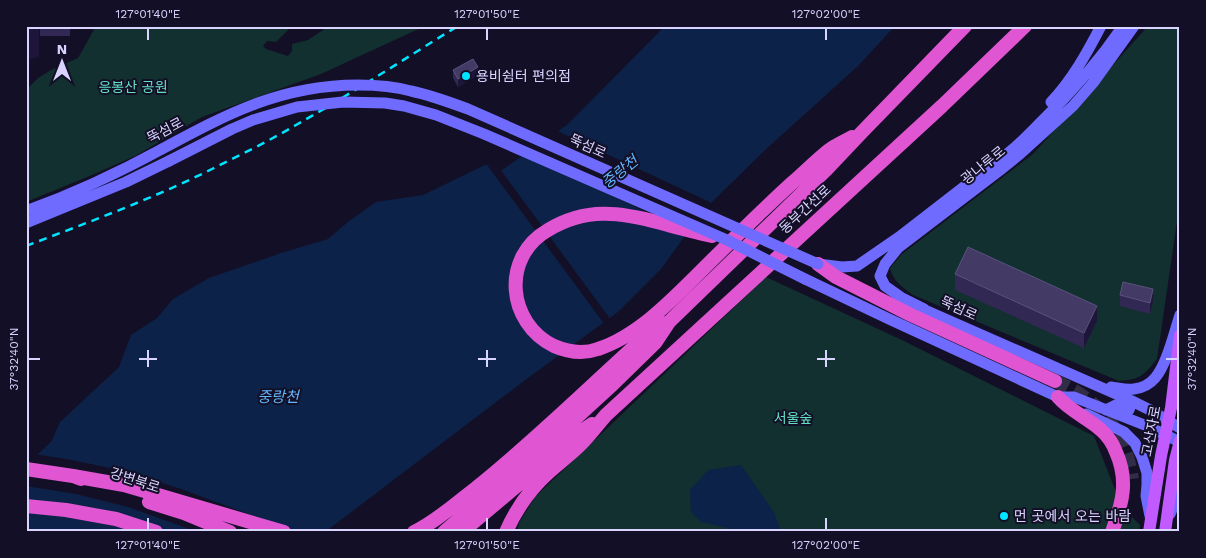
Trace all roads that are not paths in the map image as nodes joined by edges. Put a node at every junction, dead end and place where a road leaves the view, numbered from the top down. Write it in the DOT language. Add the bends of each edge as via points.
graph roads {
  1 [pos="965,26"];
  2 [pos="1025,26"];
  3 [pos="1100,26"];
  4 [pos="1123,26"];
  5 [pos="1134,26"];
  6 [pos="862,132"];
  7 [pos="992,165"];
  8 [pos="26,211"];
  9 [pos="26,223"];
  10 [pos="727,240"];
  11 [pos="818,264"];
  12 [pos="924,309"];
  13 [pos="1180,315"];
  14 [pos="669,322"];
  15 [pos="1180,335"];
  16 [pos="1056,381"];
  17 [pos="1103,388"];
  18 [pos="1061,401"];
  19 [pos="1132,401"];
  20 [pos="1106,410"];
  21 [pos="606,414"];
  22 [pos="1171,428"];
  23 [pos="1180,442"];
  24 [pos="26,469"];
  25 [pos="73,476"];
  26 [pos="1132,479"];
  27 [pos="1180,491"];
  28 [pos="26,506"];
  29 [pos="116,519"];
  30 [pos="1150,526"];
  31 [pos="1166,527"];
  32 [pos="137,532"];
  33 [pos="156,532"];
  34 [pos="230,532"];
  35 [pos="284,532"];
  36 [pos="414,532"];
  37 [pos="444,532"];
  38 [pos="462,532"];
  39 [pos="506,532"];
  40 [pos="1112,532"];
  41 [pos="1120,532"];
  1 -- 6 [label="highway, 동부간선로"];
  2 -- 21 [label="highway, 동부간선로"];
  3 -- 7 [label="main road" via="1088,51 1056,97"];
  4 -- 7 [label="main road, 광나루로" via="1057,106 1006,156"];
  5 -- 12 [label="main road, 광나루로" via="1073,106 1020,154 898,248 884,264 880,276 885,286"];
  6 -- 10 [label="highway, bridge" via="831,149 765,207 664,308 614,342 588,351 560,348 532,330 519,308 516,276 520,260 535,238 566,221 592,214 634,216"];
  6 -- 14 [label="highway, 동부간선로" via="827,170"];
  7 -- 11 [label="main road, 광나루로" via="857,266"];
  8 -- 11 [label="main road, 뚝섬로, bridge" via="126,169 251,105 319,87 389,87 432,96 468,109"];
  9 -- 10 [label="main road, 뚝섬로, bridge" via="126,182 246,123 297,107 343,102 385,103 421,111 477,131"];
  10 -- 18 [label="main road, 뚝섬로, bridge"];
  11 -- 12 [label="main road, 뚝섬로" via="900,302"];
  11 -- 16 [label="highway" via="836,277 911,315"];
  12 -- 17 [label="main road, 뚝섬로"];
  13 -- 17 [label="main road" via="1160,371 1154,379 1134,389"];
  14 -- 36 [label="highway" via="647,335 495,472 436,520"];
  14 -- 37 [label="highway" via="655,342 599,396"];
  15 -- 22 [label="main road, 고산자로"];
  17 -- 19 [label="main road, 뚝섬로"];
  18 -- 20 [label="main road, 뚝섬로" via="1074,397"];
  18 -- 30 [label="main road" via="1115,426 1135,443 1147,473"];
  18 -- 40 [label="highway" via="1104,432 1119,460 1123,490"];
  19 -- 20 [label="main road" via="1129,410 1116,405"];
  19 -- 22 [label="main road, 뚝섬로" via="1150,410"];
  20 -- 22 [label="main road, 뚝섬로"];
  21 -- 38 [label="highway" via="572,437"];
  21 -- 39 [label="highway" via="581,444 532,488"];
  22 -- 23 [label="main road, 뚝섬로"];
  22 -- 30 [label="main road, 고산자로"];
  23 -- 31 [label="main road"];
  24 -- 25 [label="highway, 강변북로"];
  25 -- 34 [label="highway, 강변북로"];
  25 -- 35 [label="highway" via="124,486"];
  26 -- 41 [label="highway" via="1130,502"];
  27 -- 31 [label="main road"];
  28 -- 29 [label="highway"];
  29 -- 32 [label="highway"];
  29 -- 33 [label="highway"];
}
